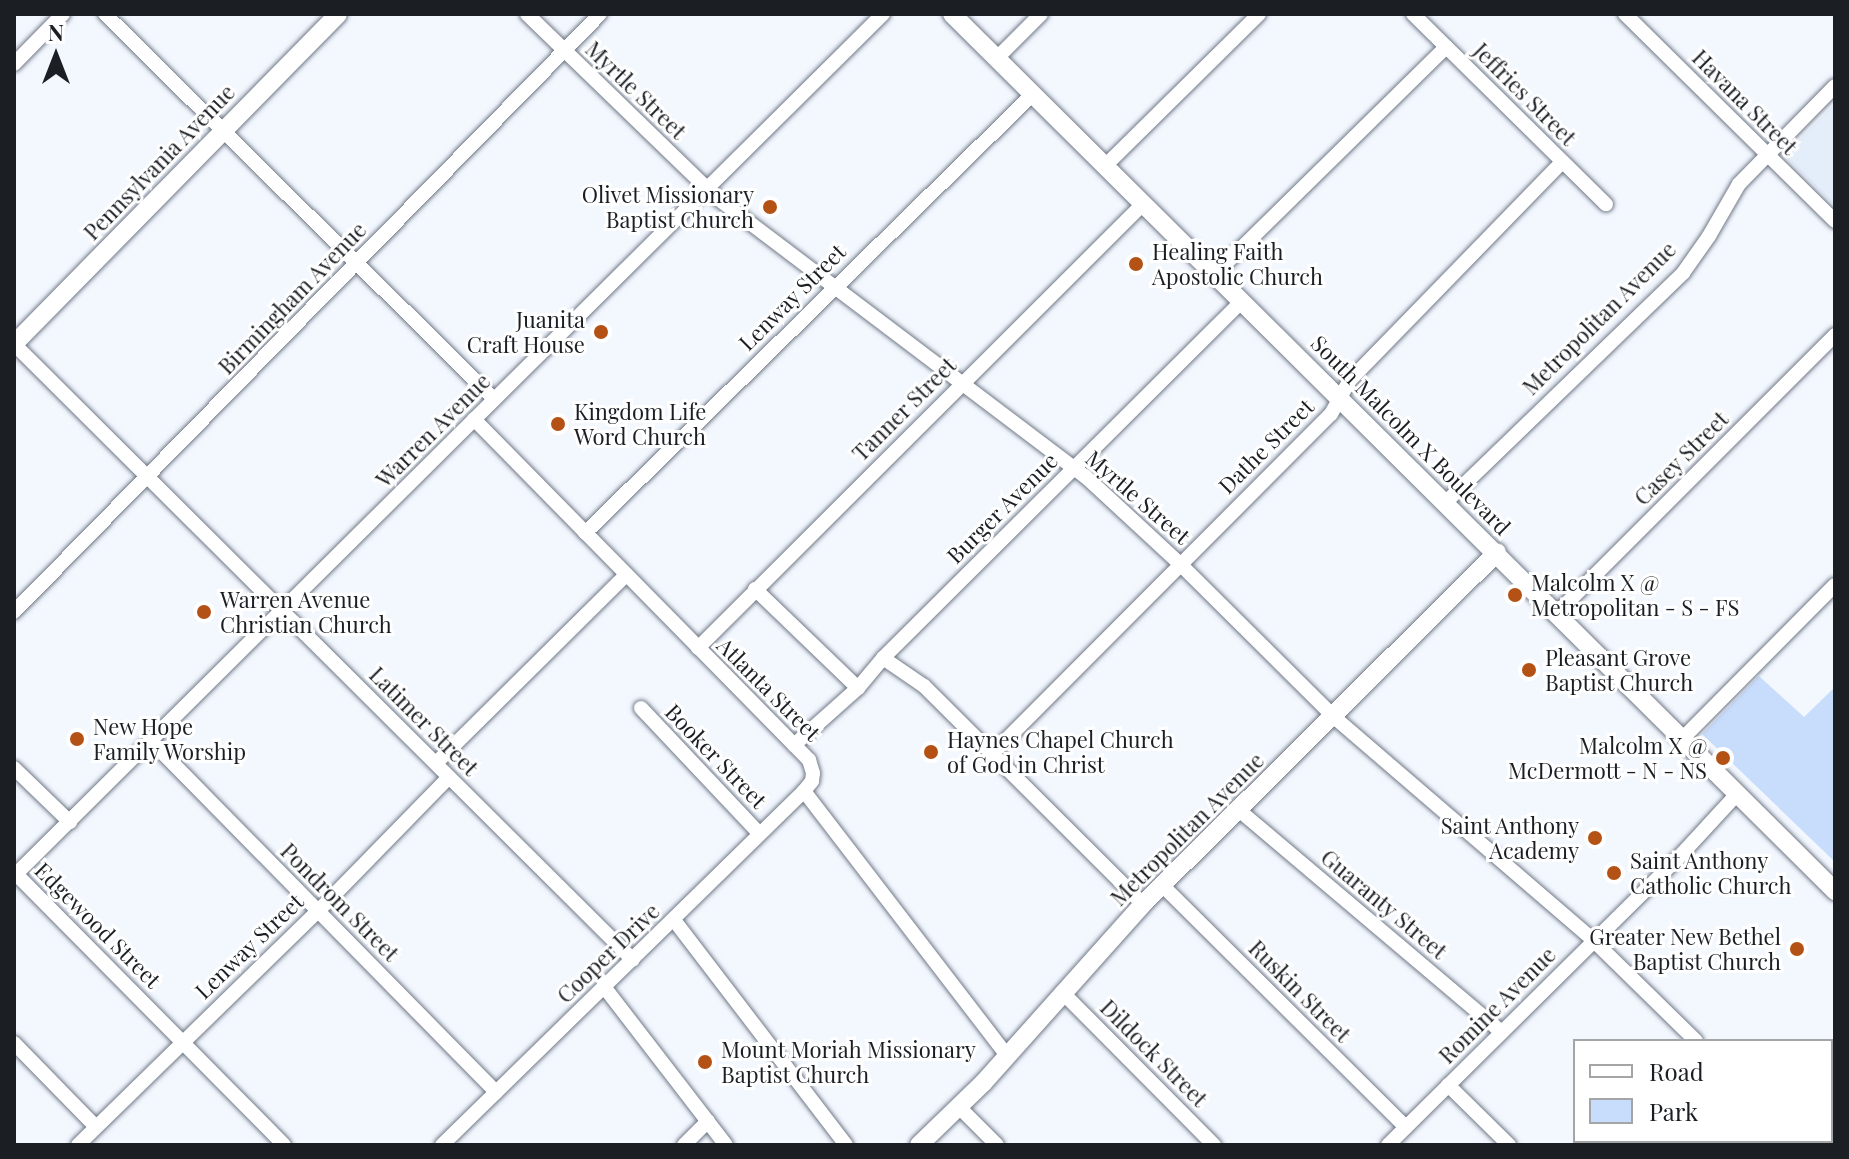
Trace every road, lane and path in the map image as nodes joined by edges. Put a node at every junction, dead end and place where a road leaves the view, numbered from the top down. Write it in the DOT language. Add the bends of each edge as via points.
graph roads {
  1 [pos="63,14"];
  2 [pos="105,14"];
  3 [pos="338,14"];
  4 [pos="527,14"];
  5 [pos="600,14"];
  6 [pos="883,14"];
  7 [pos="952,14"];
  8 [pos="1041,14"];
  9 [pos="1259,14"];
  10 [pos="1413,14"];
  11 [pos="1625,14"];
  12 [pos="1446,47"];
  13 [pos="564,50"];
  14 [pos="997,58"];
  15 [pos="14,64"];
  16 [pos="1835,86"];
  17 [pos="1033,94"];
  18 [pos="224,130"];
  19 [pos="1768,155"];
  20 [pos="1562,162"];
  21 [pos="1106,165"];
  22 [pos="707,189"];
  23 [pos="1144,203"];
  24 [pos="1606,204"];
  25 [pos="1835,221"];
  26 [pos="356,263"];
  27 [pos="1215,274"];
  28 [pos="833,288"];
  29 [pos="1242,301"];
  30 [pos="1835,335"];
  31 [pos="14,344"];
  32 [pos="962,383"];
  33 [pos="1339,398"];
  34 [pos="494,399"];
  35 [pos="474,419"];
  36 [pos="1074,468"];
  37 [pos="150,475"];
  38 [pos="1446,502"];
  39 [pos="585,533"];
  40 [pos="1497,553"];
  41 [pos="1180,564"];
  42 [pos="626,575"];
  43 [pos="1835,585"];
  44 [pos="755,589"];
  45 [pos="14,612"];
  46 [pos="283,613"];
  47 [pos="1557,613"];
  48 [pos="698,648"];
  49 [pos="883,658"];
  50 [pos="858,688"];
  51 [pos="641,708"];
  52 [pos="1334,717"];
  53 [pos="1682,739"];
  54 [pos="152,742"];
  55 [pos="794,745"];
  56 [pos="992,754"];
  57 [pos="436,763"];
  58 [pos="14,768"];
  59 [pos="449,777"];
  60 [pos="804,791"];
  61 [pos="1738,793"];
  62 [pos="1240,811"];
  63 [pos="70,822"];
  64 [pos="759,833"];
  65 [pos="15,875"];
  66 [pos="1163,886"];
  67 [pos="1835,891"];
  68 [pos="1143,904"];
  69 [pos="317,910"];
  70 [pos="674,920"];
  71 [pos="1593,940"];
  72 [pos="633,960"];
  73 [pos="605,988"];
  74 [pos="1062,992"];
  75 [pos="1500,1031"];
  76 [pos="1694,1039"];
  77 [pos="182,1041"];
  78 [pos="14,1043"];
  79 [pos="1007,1056"];
  80 [pos="1448,1085"];
  81 [pos="496,1092"];
  82 [pos="960,1108"];
  83 [pos="708,1121"];
  84 [pos="96,1127"];
  85 [pos="1406,1127"];
  86 [pos="78,1145"];
  87 [pos="284,1145"];
  88 [pos="442,1145"];
  89 [pos="684,1145"];
  90 [pos="726,1145"];
  91 [pos="846,1145"];
  92 [pos="919,1145"];
  93 [pos="997,1145"];
  94 [pos="1214,1145"];
  95 [pos="1388,1145"];
  96 [pos="1509,1145"];
  1 -- 15 [label="street"];
  2 -- 18 [label="street"];
  3 -- 18 [label="street, Pennsylvania Avenue"];
  4 -- 13 [label="street, Myrtle Street"];
  5 -- 13 [label="street, Birmingham Avenue"];
  6 -- 22 [label="street, Warren Avenue"];
  7 -- 14 [label="street, South Malcolm X Boulevard"];
  8 -- 14 [label="street"];
  9 -- 21 [label="street"];
  10 -- 12 [label="street, Jeffries Street"];
  11 -- 19 [label="street, Havana Street"];
  12 -- 20 [label="street, Jeffries Street"];
  12 -- 27 [label="street"];
  13 -- 22 [label="street, Myrtle Street"];
  13 -- 26 [label="street, Birmingham Avenue"];
  14 -- 17 [label="street, South Malcolm X Boulevard"];
  16 -- 19 [label="street, Metropolitan Avenue"];
  17 -- 21 [label="street, South Malcolm X Boulevard"];
  17 -- 28 [label="street, Lenway Street"];
  18 -- 26 [label="street"];
  18 -- 31 [label="street, Pennsylvania Avenue"];
  19 -- 25 [label="street, Havana Street"];
  19 -- 38 [label="street, Metropolitan Avenue" via="1739,184 1683,273"];
  20 -- 24 [label="street, Jeffries Street"];
  20 -- 33 [label="street, Dathe Street" via="1350,380"];
  21 -- 23 [label="street, South Malcolm X Boulevard"];
  22 -- 28 [label="street, Myrtle Street"];
  22 -- 34 [label="street, Warren Avenue"];
  23 -- 27 [label="street, South Malcolm X Boulevard"];
  23 -- 32 [label="street, Tanner Street"];
  26 -- 34 [label="street"];
  26 -- 37 [label="street, Birmingham Avenue"];
  27 -- 29 [label="street, South Malcolm X Boulevard"];
  28 -- 32 [label="street, Myrtle Street"];
  28 -- 39 [label="street, Lenway Street"];
  29 -- 33 [label="street, South Malcolm X Boulevard"];
  29 -- 36 [label="street, Burger Avenue"];
  30 -- 47 [label="street, Casey Street"];
  31 -- 37 [label="street, Latimer Street"];
  32 -- 36 [label="street, Myrtle Street"];
  32 -- 44 [label="street, Tanner Street"];
  33 -- 38 [label="street, South Malcolm X Boulevard"];
  33 -- 41 [label="street, Dathe Street" via="1331,414"];
  34 -- 35 [label="street, Warren Avenue"];
  35 -- 39 [label="street, Atlanta Street"];
  35 -- 46 [label="street, Warren Avenue"];
  36 -- 41 [label="street, Myrtle Street"];
  36 -- 49 [label="street, Burger Avenue"];
  37 -- 45 [label="street, Birmingham Avenue"];
  37 -- 46 [label="street, Latimer Street"];
  38 -- 40 [label="street, South Malcolm X Boulevard"];
  39 -- 42 [label="street, Atlanta Street"];
  40 -- 47 [label="street, South Malcolm X Boulevard"];
  40 -- 52 [label="street, Metropolitan Avenue"];
  41 -- 52 [label="street, Myrtle Street"];
  41 -- 56 [label="street, Dathe Street"];
  42 -- 48 [label="street, Atlanta Street"];
  42 -- 57 [label="street"];
  43 -- 53 [label="street"];
  44 -- 48 [label="street, Tanner Street"];
  44 -- 50 [label="street"];
  46 -- 54 [label="street, Warren Avenue"];
  46 -- 57 [label="street, Latimer Street"];
  47 -- 53 [label="street, South Malcolm X Boulevard"];
  48 -- 55 [label="street, Atlanta Street"];
  49 -- 50 [label="street, Burger Avenue"];
  49 -- 56 [label="street" via="924,686"];
  50 -- 55 [label="street, Burger Avenue"];
  51 -- 64 [label="street, Booker Street"];
  52 -- 62 [label="street, Metropolitan Avenue"];
  52 -- 71 [label="street, Myrtle Street"];
  53 -- 61 [label="street, South Malcolm X Boulevard"];
  54 -- 63 [label="street, Warren Avenue"];
  54 -- 69 [label="street, Pondrom Street"];
  55 -- 60 [label="street, Atlanta Street" via="813,773"];
  56 -- 68 [label="street"];
  57 -- 59 [label="street, Latimer Street"];
  58 -- 63 [label="street"];
  59 -- 69 [label="street, Lenway Street"];
  59 -- 72 [label="street, Latimer Street"];
  60 -- 64 [label="street, Cooper Drive"];
  60 -- 79 [label="street"];
  61 -- 67 [label="street, South Malcolm X Boulevard"];
  61 -- 71 [label="street, Romine Avenue"];
  62 -- 66 [label="street, Metropolitan Avenue"];
  62 -- 75 [label="street, Guaranty Street"];
  63 -- 65 [label="street, Warren Avenue"];
  64 -- 70 [label="street, Cooper Drive"];
  65 -- 77 [label="street, Edgewood Street"];
  66 -- 68 [label="street, Metropolitan Avenue"];
  66 -- 85 [label="street, Ruskin Street"];
  68 -- 74 [label="street, Metropolitan Avenue"];
  69 -- 77 [label="street, Lenway Street"];
  69 -- 81 [label="street, Pondrom Street"];
  70 -- 72 [label="street, Cooper Drive"];
  70 -- 91 [label="street"];
  71 -- 75 [label="street, Romine Avenue"];
  71 -- 76 [label="street, Myrtle Street"];
  72 -- 73 [label="street, Cooper Drive"];
  73 -- 81 [label="street, Cooper Drive"];
  73 -- 83 [label="street"];
  74 -- 79 [label="street, Metropolitan Avenue"];
  74 -- 94 [label="street, Dildock Street"];
  75 -- 80 [label="street, Romine Avenue"];
  77 -- 84 [label="street, Lenway Street"];
  77 -- 87 [label="street, Edgewood Street"];
  78 -- 84 [label="street"];
  79 -- 82 [label="street, Metropolitan Avenue"];
  80 -- 85 [label="street, Romine Avenue"];
  80 -- 96 [label="street"];
  81 -- 88 [label="street, Cooper Drive"];
  82 -- 92 [label="street, Metropolitan Avenue"];
  82 -- 93 [label="street"];
  83 -- 89 [label="street"];
  83 -- 90 [label="street"];
  84 -- 86 [label="street, Lenway Street"];
  85 -- 95 [label="street, Romine Avenue"];
}
